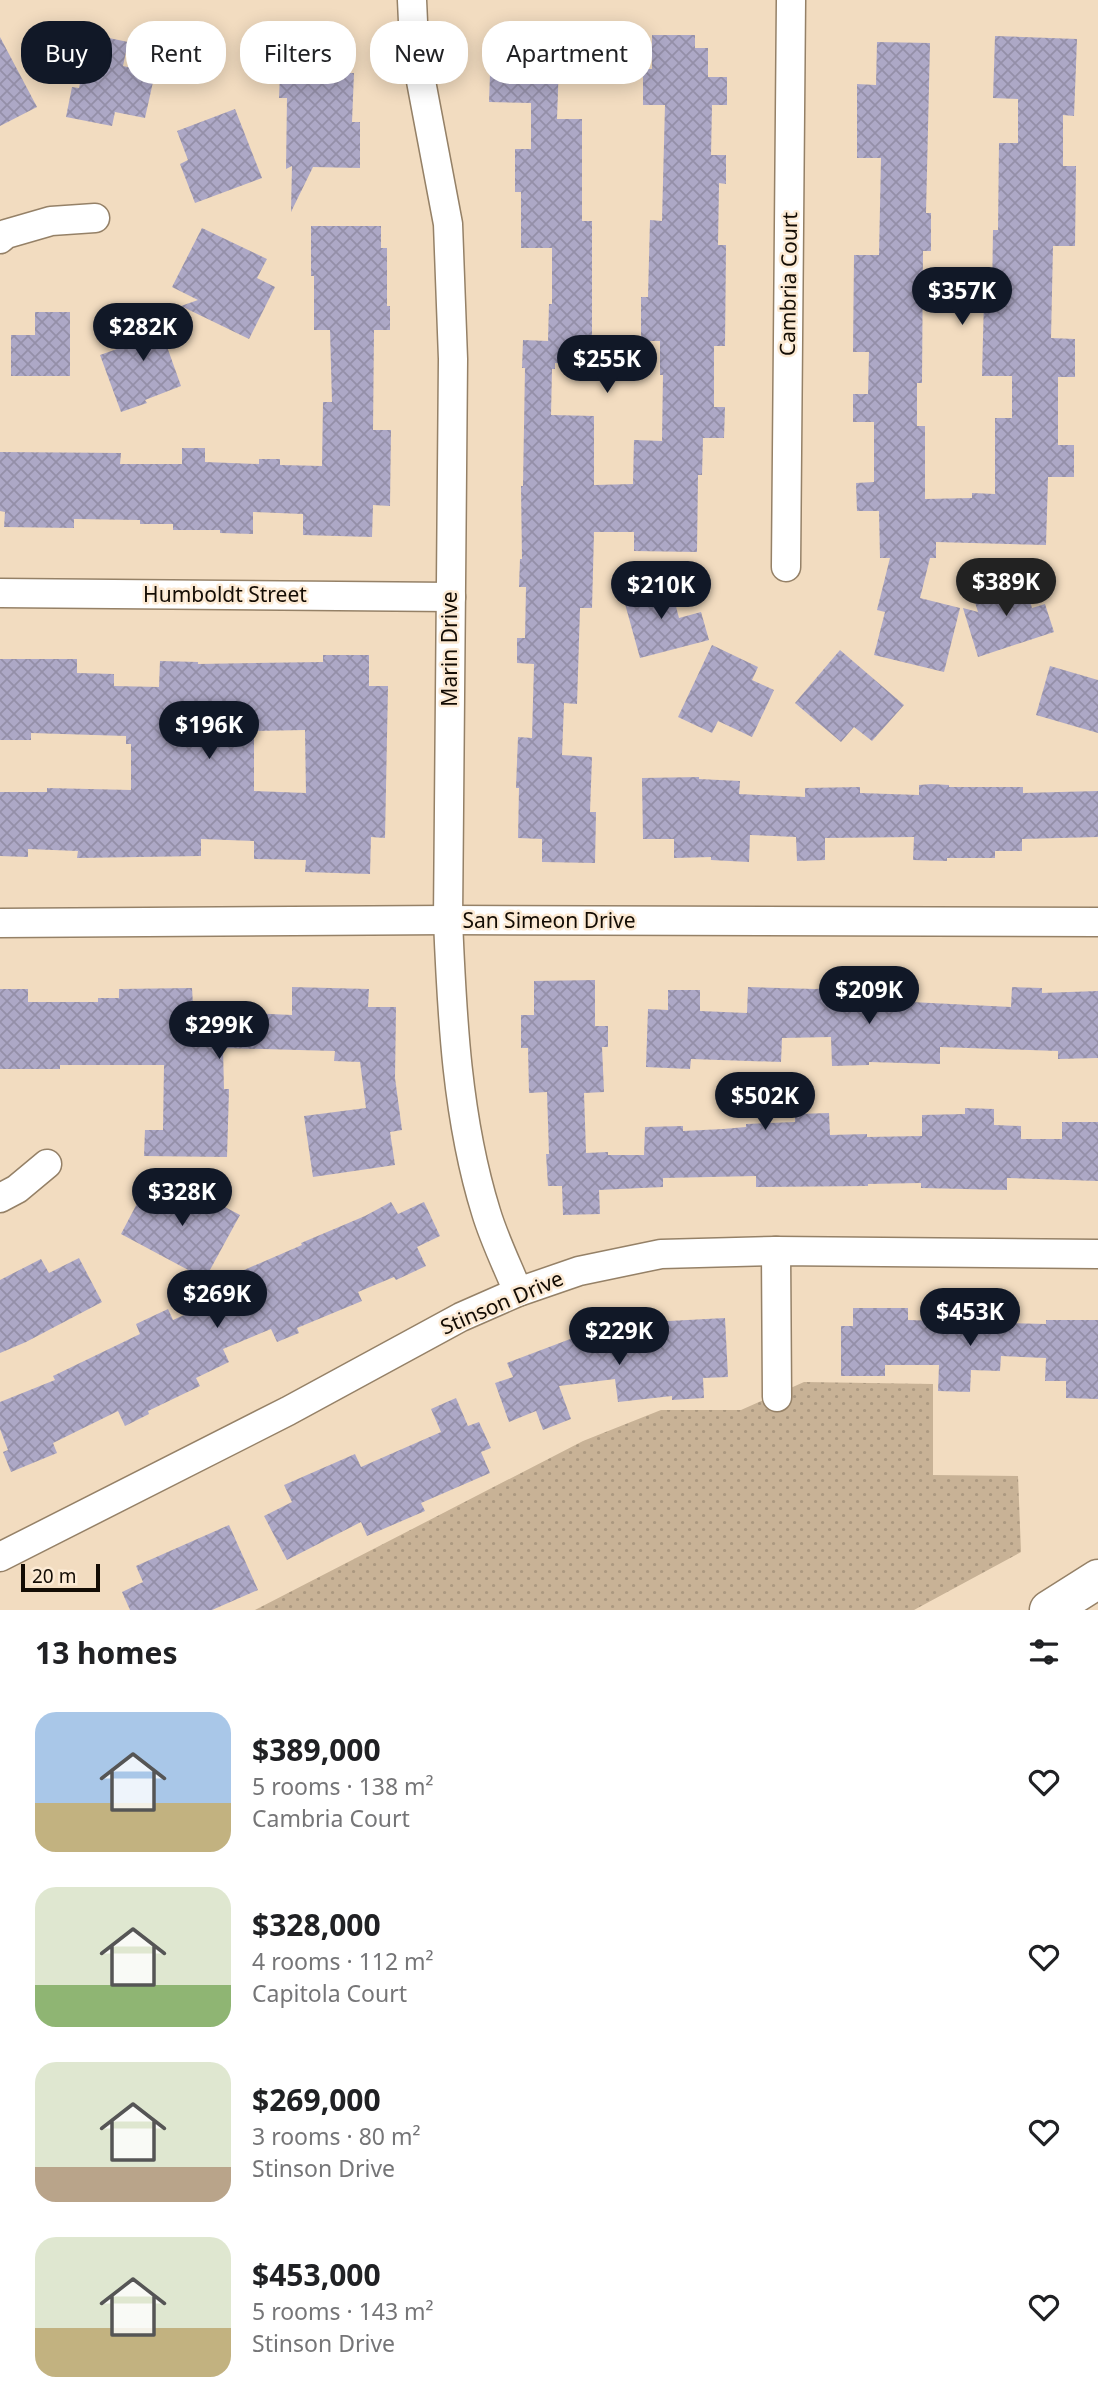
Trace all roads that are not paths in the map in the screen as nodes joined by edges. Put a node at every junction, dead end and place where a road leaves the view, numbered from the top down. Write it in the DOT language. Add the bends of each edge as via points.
graph roads {
  1 [pos="412,0"];
  2 [pos="791,0"];
  3 [pos="95,218"];
  4 [pos="0,239"];
  5 [pos="786,567"];
  6 [pos="0,593"];
  7 [pos="451,597"];
  8 [pos="448,920"];
  9 [pos="1098,922"];
  10 [pos="0,923"];
  11 [pos="47,1164"];
  12 [pos="0,1198"];
  13 [pos="776,1251"];
  14 [pos="1098,1254"];
  15 [pos="517,1292"];
  16 [pos="777,1396"];
  17 [pos="0,1557"];
  18 [pos="1098,1579"];
  19 [pos="1098,1587"];
  20 [pos="1050,1610"];
  1 -- 7 [label="street, Marin Drive" via="414,44 448,224 453,359"];
  2 -- 5 [label="street, Cambria Court"];
  3 -- 4 [label="street" via="51,221"];
  6 -- 7 [label="street, Humboldt Street"];
  7 -- 8 [label="street, Marin Drive"];
  8 -- 9 [label="street, San Simeon Drive"];
  8 -- 10 [label="street, San Simeon Drive"];
  8 -- 15 [label="street, Marin Drive" via="454,1021 470,1151 486,1214"];
  11 -- 12 [label="street"];
  13 -- 14 [label="street, Stinson Drive"];
  13 -- 15 [label="street, Stinson Drive" via="661,1254 579,1271"];
  13 -- 16 [label="street"];
  15 -- 17 [label="street, Stinson Drive"];
  18 -- 20 [label="highway"];
  19 -- 20 [label="highway"];
}
